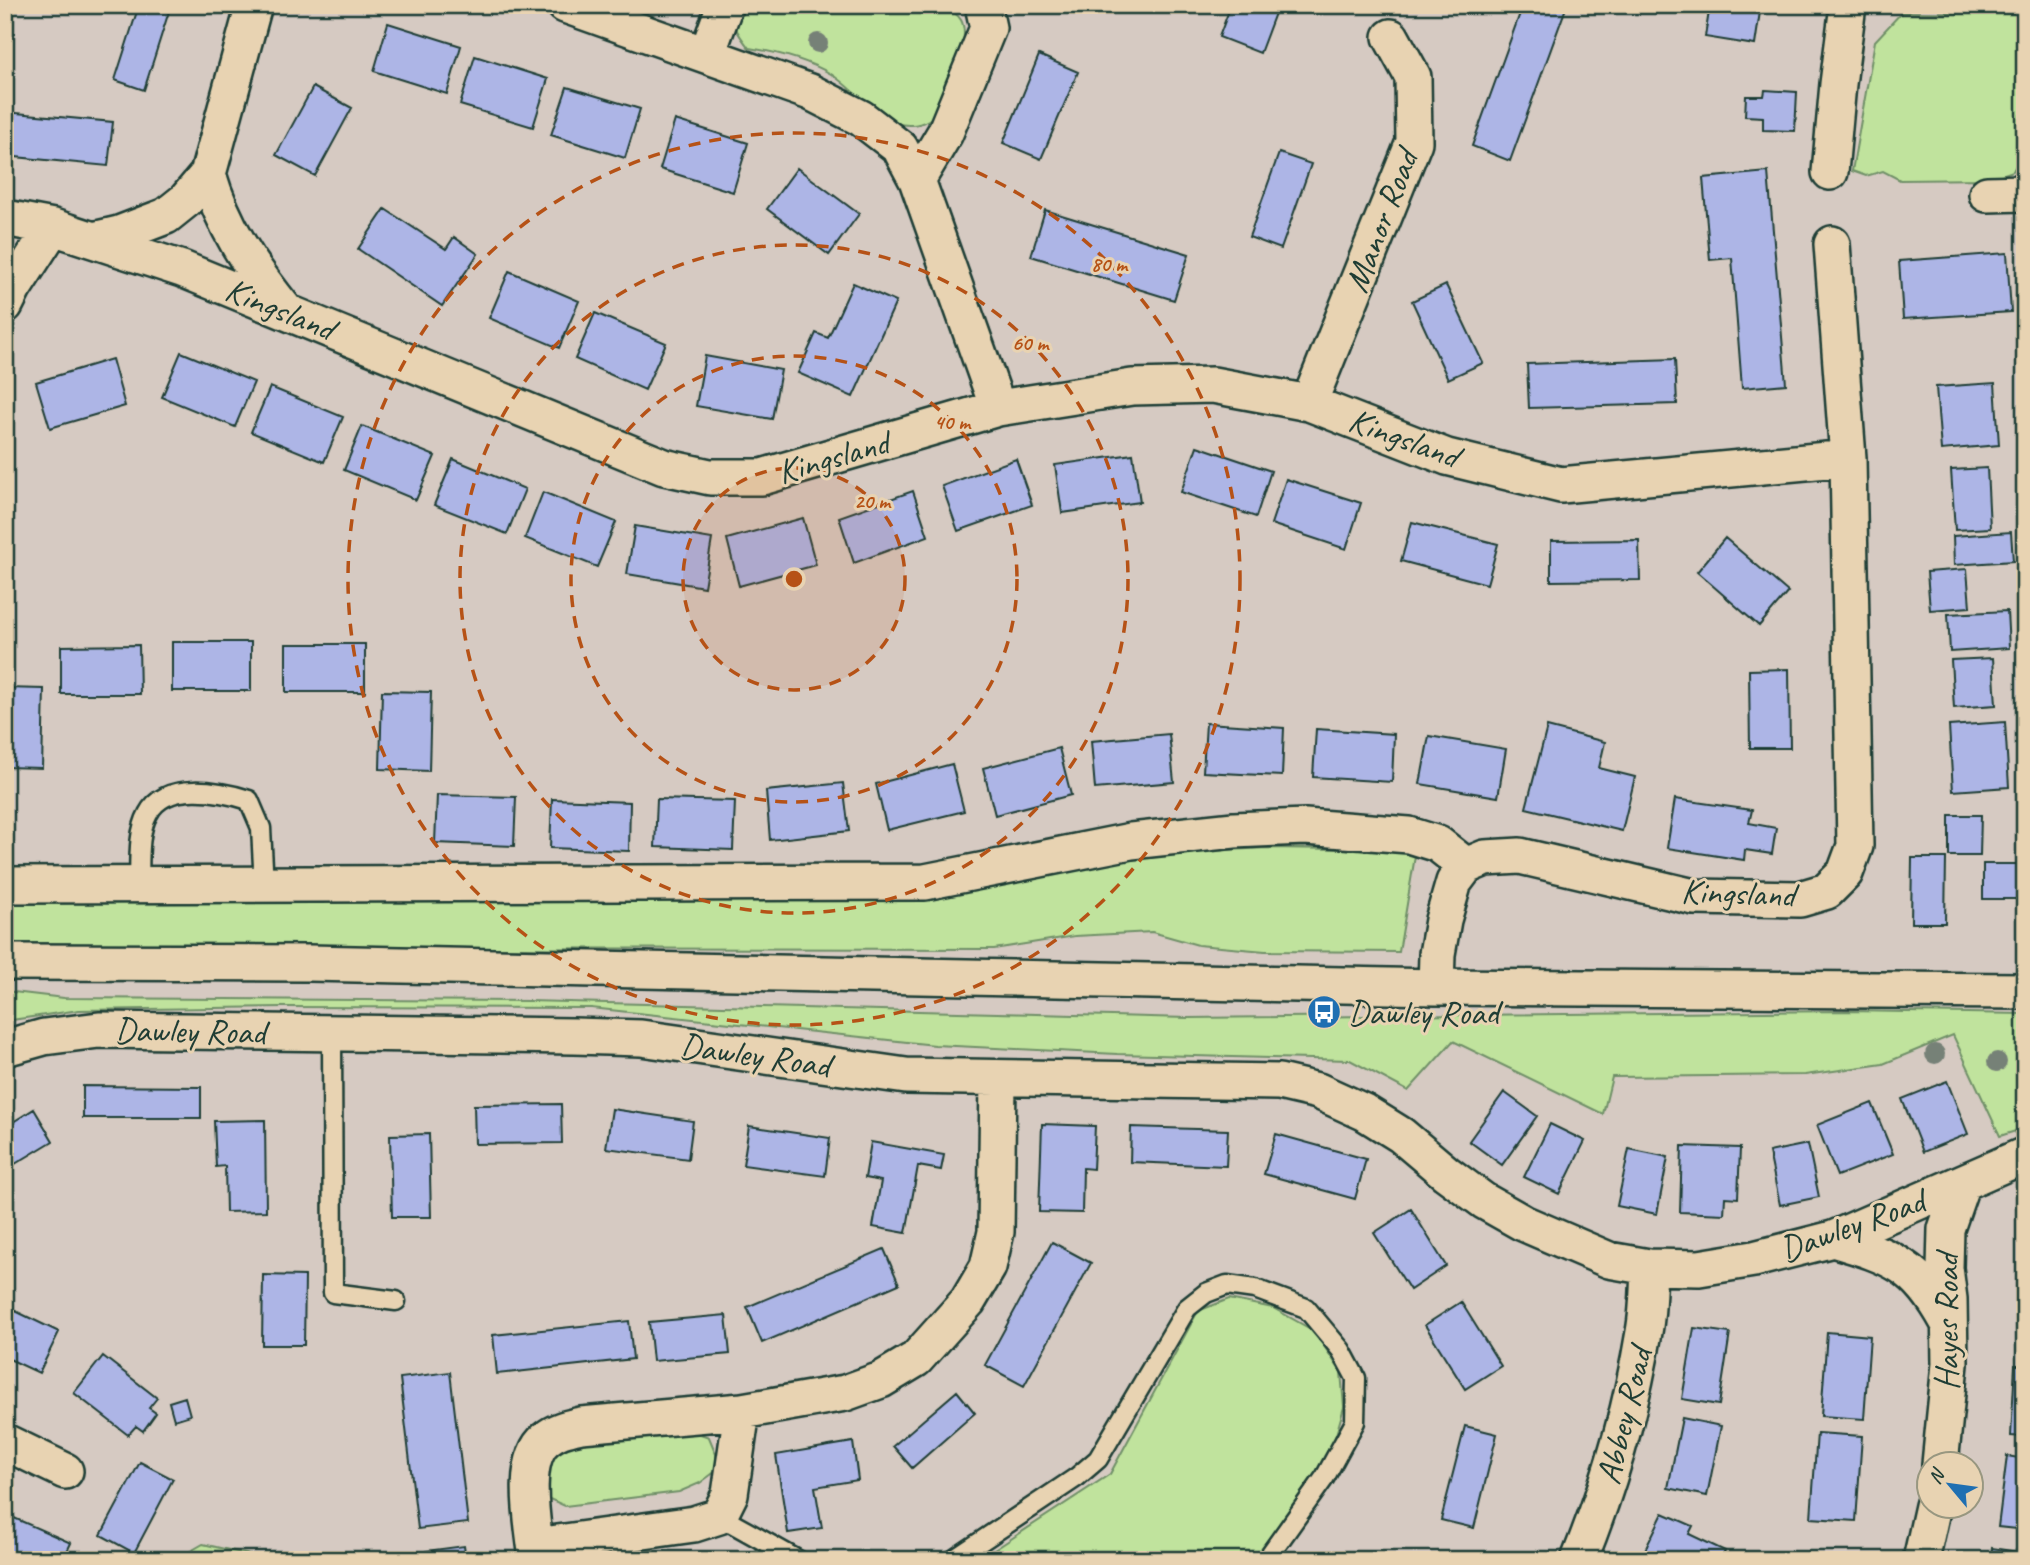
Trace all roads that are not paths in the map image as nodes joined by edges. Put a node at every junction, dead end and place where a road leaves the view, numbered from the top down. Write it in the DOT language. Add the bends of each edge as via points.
graph roads {
  1 [pos="565,5"];
  2 [pos="725,5"];
  3 [pos="983,5"];
  4 [pos="1848,5"];
  5 [pos="254,8"];
  6 [pos="1391,37"];
  7 [pos="707,54"];
  8 [pos="1830,172"];
  9 [pos="208,174"];
  10 [pos="917,180"];
  11 [pos="2025,193"];
  12 [pos="1987,194"];
  13 [pos="5,218"];
  14 [pos="53,227"];
  15 [pos="93,240"];
  16 [pos="1832,244"];
  17 [pos="5,305"];
  18 [pos="286,312"];
  19 [pos="1309,403"];
  20 [pos="998,408"];
  21 [pos="1847,458"];
  22 [pos="1466,866"];
  23 [pos="5,885"];
  24 [pos="139,886"];
  25 [pos="264,886"];
  26 [pos="5,962"];
  27 [pos="1436,987"];
  28 [pos="2025,991"];
  29 [pos="332,1032"];
  30 [pos="5,1048"];
  31 [pos="998,1079"];
  32 [pos="2025,1155"];
  33 [pos="1962,1183"];
  34 [pos="1833,1239"];
  35 [pos="1649,1267"];
  36 [pos="396,1301"];
  37 [pos="1949,1325"];
  38 [pos="742,1411"];
  39 [pos="5,1442"];
  40 [pos="1941,1450"];
  41 [pos="65,1471"];
  42 [pos="719,1516"];
  43 [pos="1930,1520"];
  44 [pos="536,1553"];
  45 [pos="798,1560"];
  46 [pos="953,1560"];
  47 [pos="1266,1560"];
  48 [pos="1579,1560"];
  49 [pos="1921,1560"];
  1 -- 7 [label="street"];
  2 -- 7 [label="street"];
  3 -- 10 [label="street" via="988,28 945,132"];
  4 -- 8 [label="street"];
  5 -- 9 [label="street"];
  6 -- 19 [label="street, Manor Road" via="1413,77 1413,142"];
  7 -- 10 [label="street" via="810,92 861,118 900,148"];
  9 -- 15 [label="street" via="166,216"];
  9 -- 18 [label="street" via="235,242"];
  10 -- 20 [label="street"];
  11 -- 12 [label="street"];
  13 -- 14 [label="street, Kingsland"];
  14 -- 15 [label="street, Kingsland"];
  14 -- 17 [label="street"];
  15 -- 18 [label="street, Kingsland" via="182,269"];
  16 -- 21 [label="street, Kingsland"];
  18 -- 20 [label="street, Kingsland" via="664,467 709,477 762,477"];
  19 -- 20 [label="street, Kingsland" via="1213,385 1132,387"];
  19 -- 21 [label="street, Kingsland" via="1447,457 1561,485"];
  21 -- 22 [label="street, Kingsland" via="1854,846 1845,873 1827,891 1800,899 1694,897 1520,856"];
  22 -- 25 [label="street" via="1438,844 1409,835 1305,827 1131,841 925,882"];
  22 -- 27 [label="street" via="1447,902"];
  23 -- 24 [label="street"];
  24 -- 25 [label="street"];
  24 -- 25 [label="lane" via="148,814 164,796 194,791 249,800 261,828"];
  26 -- 27 [label="street, Dawley Road" via="323,963"];
  27 -- 28 [label="street, Dawley Road"];
  29 -- 30 [label="street, Dawley Road" via="99,1030"];
  29 -- 31 [label="street, Dawley Road" via="641,1038 906,1076"];
  29 -- 36 [label="lane" via="333,1293"];
  31 -- 35 [label="street, Dawley Road" via="1279,1082 1318,1091 1401,1135 1484,1201 1523,1223 1609,1260"];
  31 -- 38 [label="street" via="996,1232 988,1267 968,1301 916,1359 881,1380 845,1393"];
  32 -- 33 [label="street, Dawley Road"];
  33 -- 34 [label="street, Dawley Road"];
  33 -- 37 [label="street, Hayes Road" via="1947,1229"];
  34 -- 35 [label="street, Dawley Road" via="1699,1268"];
  34 -- 37 [label="street" via="1881,1254 1912,1271 1935,1298"];
  35 -- 48 [label="street, Abbey Road" via="1645,1330 1621,1442"];
  37 -- 40 [label="street, Hayes Road"];
  38 -- 42 [label="street" via="730,1494"];
  38 -- 44 [label="street" via="581,1424 543,1441 533,1464 529,1495"];
  39 -- 41 [label="street"];
  42 -- 44 [label="street"];
  42 -- 45 [label="lane"];
  43 -- 49 [label="street"];
  46 -- 47 [label="lane" via="1098,1459 1187,1308 1206,1293 1227,1285 1255,1289 1306,1308 1341,1350 1356,1378 1355,1422 1325,1477"];
}
